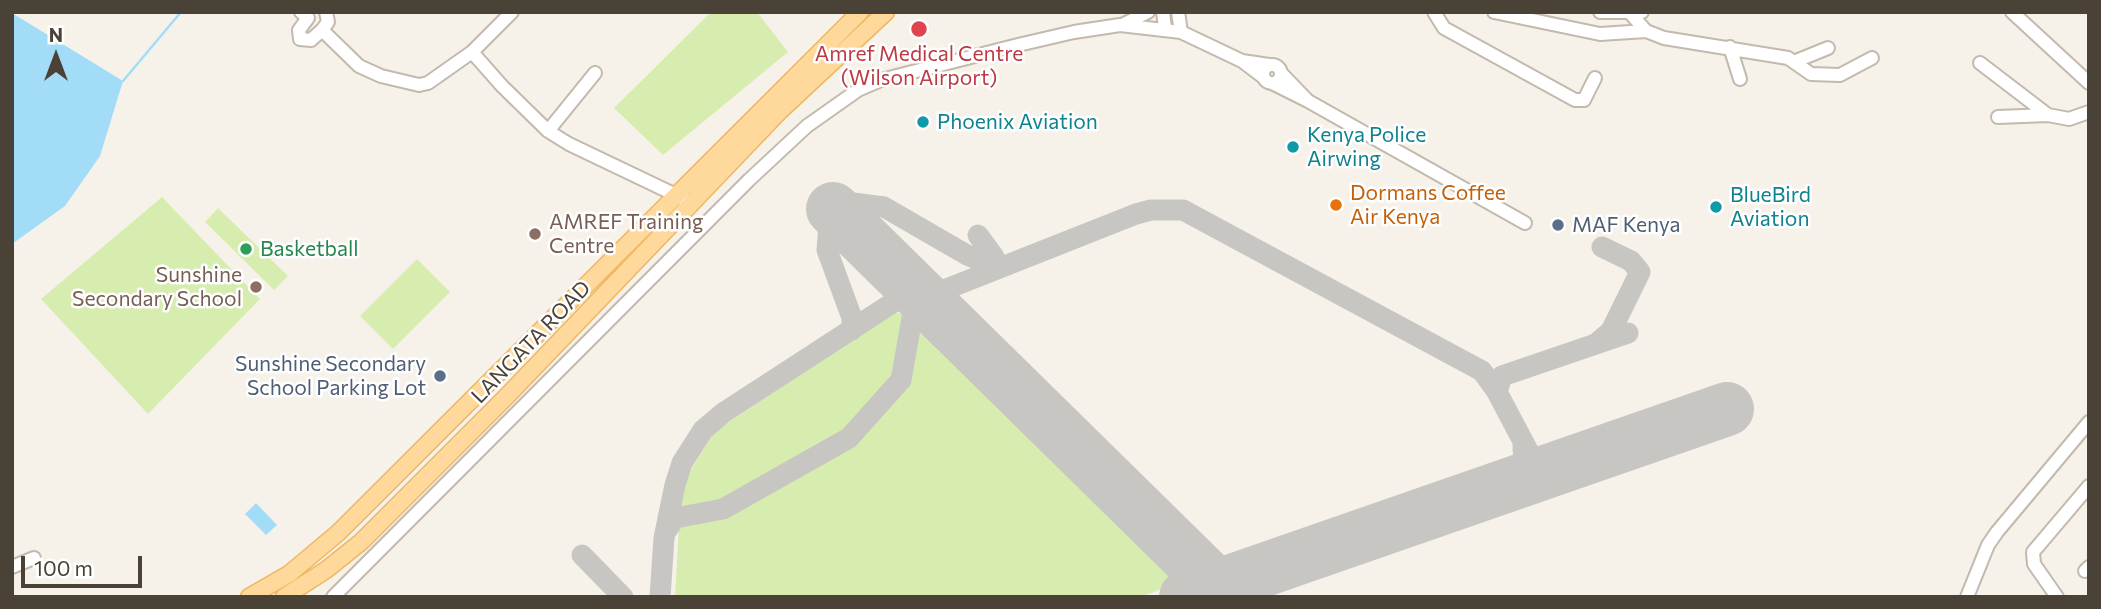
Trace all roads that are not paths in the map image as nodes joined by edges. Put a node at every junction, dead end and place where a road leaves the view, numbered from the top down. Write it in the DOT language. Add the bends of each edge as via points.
graph roads {
  1 [pos="326,12"];
  2 [pos="512,12"];
  3 [pos="860,12"];
  4 [pos="886,12"];
  5 [pos="1148,12"];
  6 [pos="1163,12"];
  7 [pos="1178,12"];
  8 [pos="1434,12"];
  9 [pos="1494,12"];
  10 [pos="1601,12"];
  11 [pos="2012,12"];
  12 [pos="1636,13"];
  13 [pos="308,14"];
  14 [pos="1121,25"];
  15 [pos="1165,28"];
  16 [pos="322,30"];
  17 [pos="1646,31"];
  18 [pos="1181,32"];
  19 [pos="1730,47"];
  20 [pos="1828,48"];
  21 [pos="472,52"];
  22 [pos="1872,58"];
  23 [pos="1242,61"];
  24 [pos="1796,61"];
  25 [pos="1980,62"];
  26 [pos="1269,65"];
  27 [pos="595,73"];
  28 [pos="1281,73"];
  29 [pos="1595,78"];
  30 [pos="1740,79"];
  31 [pos="1268,80"];
  32 [pos="2089,82"];
  33 [pos="1308,101"];
  34 [pos="2089,112"];
  35 [pos="2048,115"];
  36 [pos="1998,117"];
  37 [pos="548,131"];
  38 [pos="684,199"];
  39 [pos="1525,223"];
  40 [pos="2089,422"];
  41 [pos="2089,486"];
  42 [pos="34,558"];
  43 [pos="13,566"];
  44 [pos="249,597"];
  45 [pos="284,597"];
  46 [pos="333,597"];
  47 [pos="1967,597"];
  48 [pos="2057,597"];
  1 -- 16 [label="street" via="328,22"];
  2 -- 21 [label="street"];
  3 -- 38 [label="main road, LANGATA ROAD"];
  4 -- 38 [label="main road, LANGATA ROAD"];
  5 -- 14 [label="street"];
  6 -- 15 [label="street"];
  7 -- 18 [label="street"];
  8 -- 29 [label="street" via="1444,28 1575,100 1584,100"];
  9 -- 17 [label="street" via="1600,34"];
  10 -- 12 [label="street"];
  11 -- 32 [label="street"];
  12 -- 17 [label="street"];
  13 -- 16 [label="street" via="299,30 300,39 311,40"];
  14 -- 15 [label="street"];
  14 -- 46 [label="street" via="1074,32 881,80 818,117 620,306"];
  15 -- 18 [label="street"];
  16 -- 21 [label="street" via="359,66 419,85 438,79"];
  17 -- 19 [label="street"];
  18 -- 23 [label="street"];
  19 -- 24 [label="street"];
  19 -- 30 [label="street"];
  20 -- 24 [label="street"];
  21 -- 37 [label="street"];
  22 -- 24 [label="street" via="1835,76 1808,73"];
  23 -- 26 [label="street"];
  23 -- 31 [label="street"];
  25 -- 35 [label="street"];
  26 -- 28 [label="street"];
  26 -- 31 [label="street" via="1264,68"];
  27 -- 37 [label="street"];
  28 -- 31 [label="street" via="1278,81"];
  28 -- 33 [label="street"];
  31 -- 33 [label="street"];
  33 -- 39 [label="street"];
  34 -- 35 [label="street" via="2069,119"];
  35 -- 36 [label="street"];
  37 -- 38 [label="street"];
  38 -- 44 [label="main road, LANGATA ROAD" via="338,533 289,574"];
  38 -- 45 [label="main road, LANGATA ROAD" via="507,397 361,542"];
  40 -- 47 [label="street" via="1997,532"];
  41 -- 48 [label="street" via="2033,552 2034,564"];
  42 -- 43 [label="street"];
}
